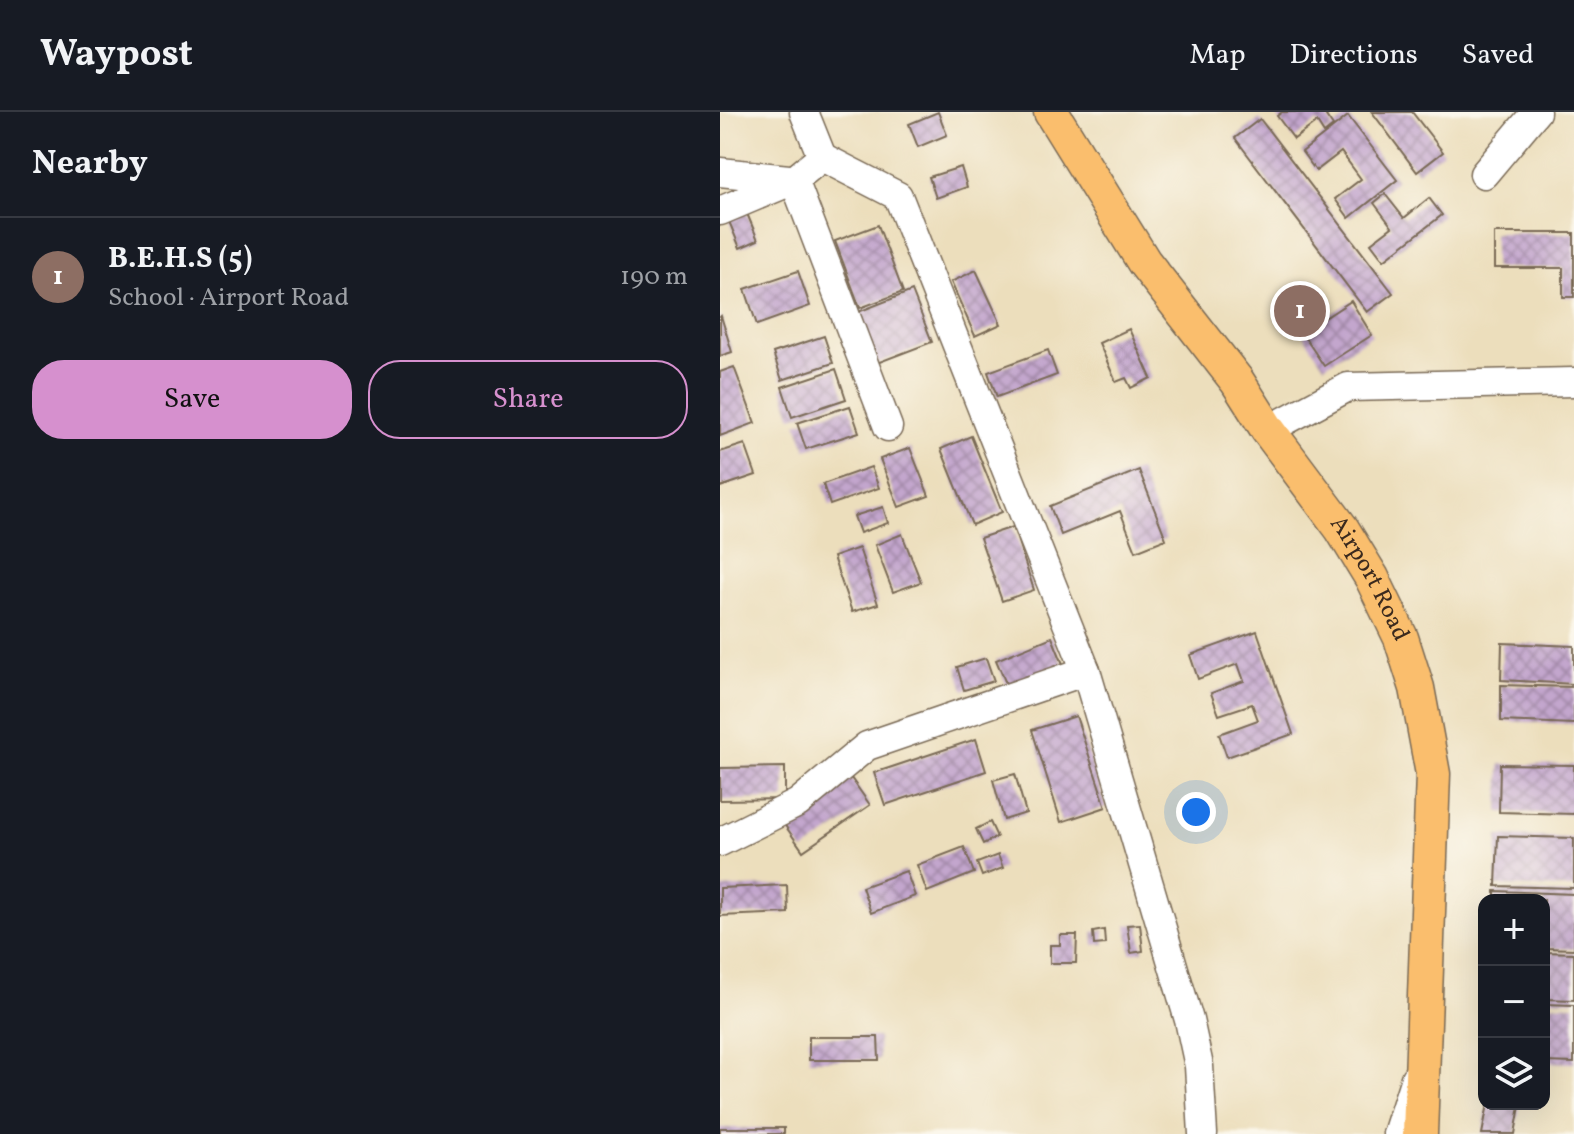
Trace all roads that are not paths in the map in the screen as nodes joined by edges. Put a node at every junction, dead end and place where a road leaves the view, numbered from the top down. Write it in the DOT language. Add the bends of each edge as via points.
graph roads {
  1 [pos="804,112"];
  2 [pos="1051,112"];
  3 [pos="1536,112"];
  4 [pos="822,157"];
  5 [pos="720,172"];
  6 [pos="1484,174"];
  7 [pos="794,180"];
  8 [pos="720,211"];
  9 [pos="1574,382"];
  10 [pos="888,427"];
  11 [pos="1268,430"];
  12 [pos="1086,671"];
  13 [pos="720,842"];
  14 [pos="1423,1049"];
  15 [pos="1203,1134"];
  16 [pos="1397,1134"];
  17 [pos="1420,1134"];
  1 -- 4 [label="street"];
  2 -- 11 [label="main road, Airport Road" via="1144,262 1237,381"];
  3 -- 6 [label="street"];
  4 -- 7 [label="street"];
  4 -- 12 [label="street" via="898,196"];
  5 -- 7 [label="street"];
  7 -- 8 [label="street"];
  7 -- 10 [label="street"];
  9 -- 11 [label="street" via="1348,387"];
  11 -- 14 [label="main road, Airport Road" via="1372,578 1401,638 1417,688 1433,774"];
  12 -- 13 [label="street" via="867,746 798,803"];
  12 -- 15 [label="street" via="1189,1020 1199,1066"];
  14 -- 16 [label="street"];
  14 -- 17 [label="main road, Airport Road"];
}
